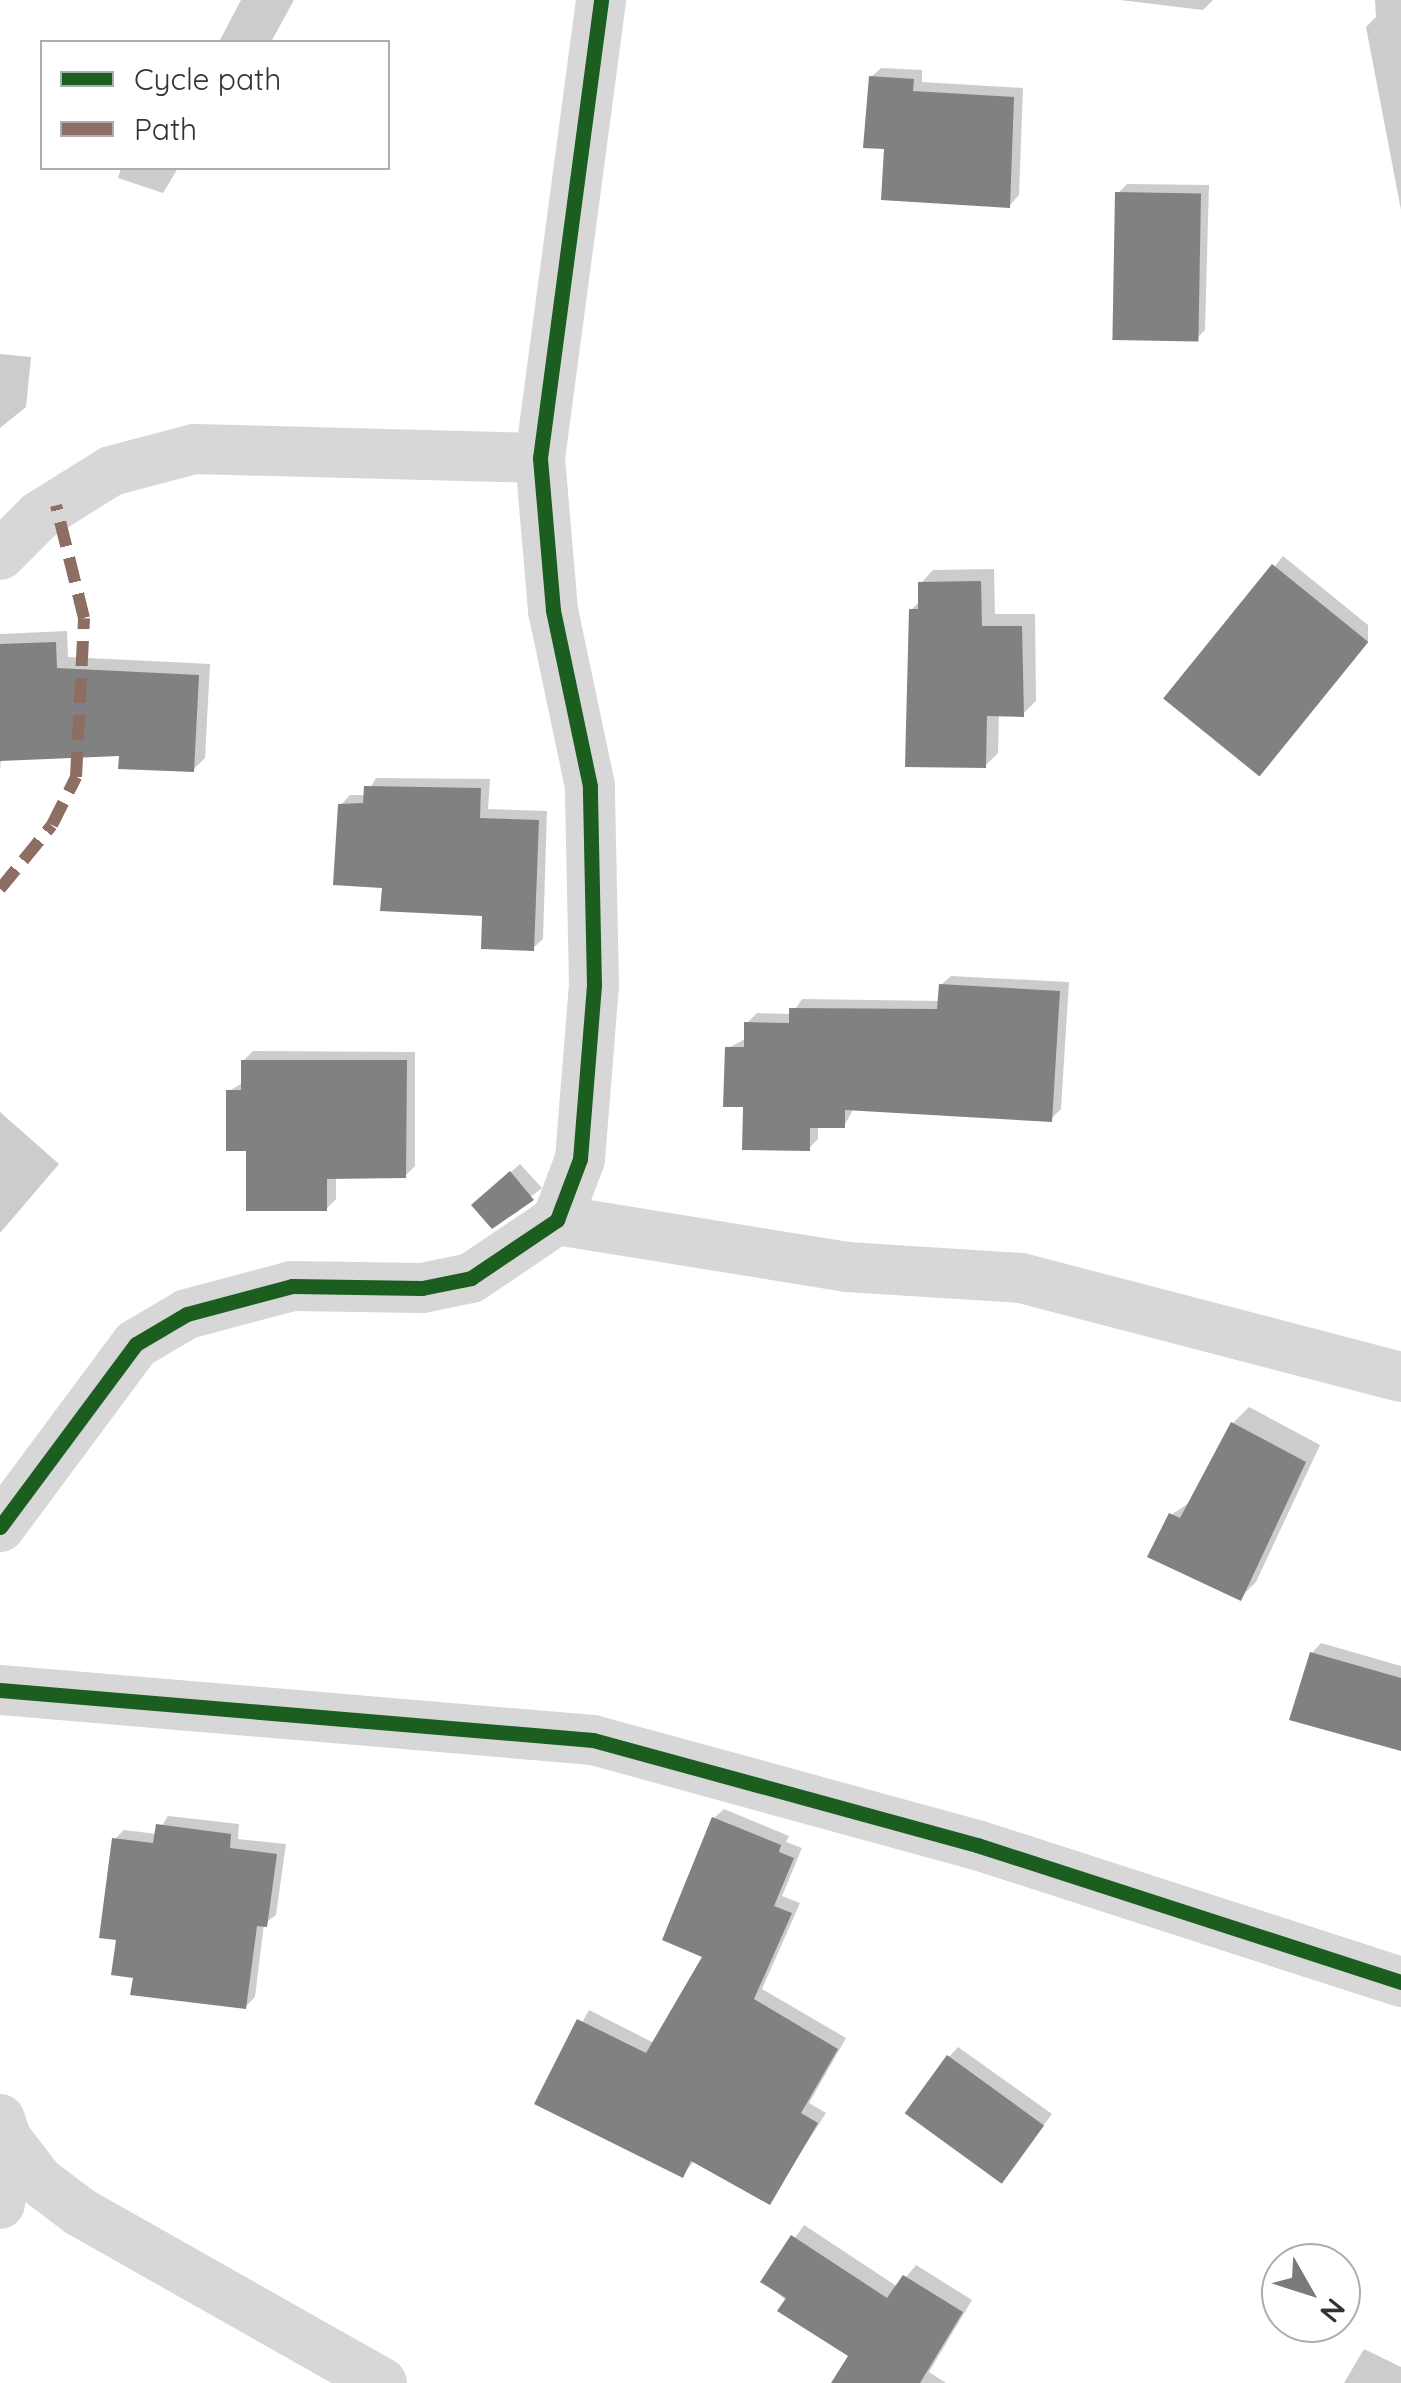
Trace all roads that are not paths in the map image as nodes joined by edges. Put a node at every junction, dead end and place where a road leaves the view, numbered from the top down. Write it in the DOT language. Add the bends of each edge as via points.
graph roads {
  1 [pos="601,0"];
  2 [pos="540,458"];
  3 [pos="0,556"];
  4 [pos="557,1220"];
  5 [pos="1401,1377"];
  6 [pos="0,1527"];
  7 [pos="0,1690"];
  8 [pos="1401,1982"];
  9 [pos="3,2128"];
  10 [pos="0,2204"];
  11 [pos="382,2383"];
  1 -- 2 [label="street"];
  2 -- 3 [label="street" via="194,449 111,471 39,516"];
  2 -- 4 [label="street" via="552,610 590,806 593,1004 580,1159"];
  4 -- 5 [label="street" via="847,1267 1020,1278"];
  4 -- 6 [label="street" via="470,1278 422,1288 292,1286 188,1314 136,1344"];
  7 -- 8 [label="street" via="593,1740 977,1845"];
  9 -- 10 [label="street"];
  9 -- 11 [label="street" via="39,2182 80,2212"];
}
